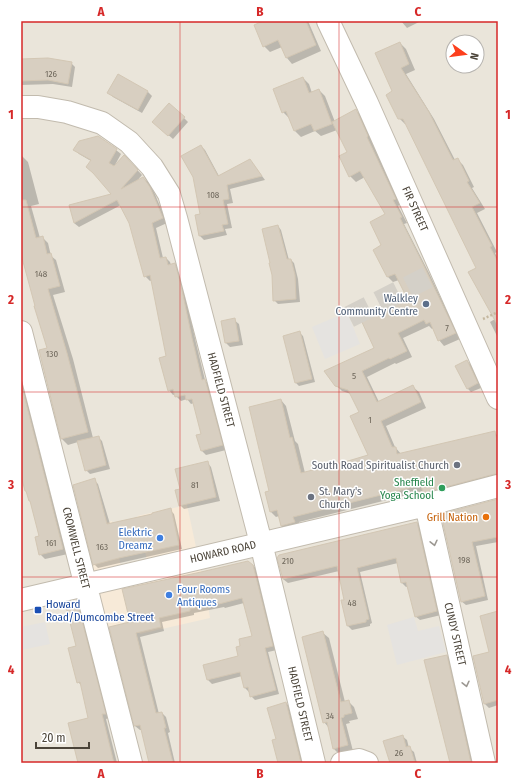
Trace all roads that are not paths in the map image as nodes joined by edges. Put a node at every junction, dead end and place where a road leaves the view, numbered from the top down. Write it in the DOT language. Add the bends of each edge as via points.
graph roads {
  1 [pos="328,21"];
  2 [pos="21,107"];
  3 [pos="21,332"];
  4 [pos="498,398"];
  5 [pos="498,486"];
  6 [pos="426,505"];
  7 [pos="261,543"];
  8 [pos="86,585"];
  9 [pos="21,600"];
  10 [pos="131,763"];
  11 [pos="314,763"];
  12 [pos="342,763"];
  13 [pos="367,763"];
  14 [pos="484,763"];
  1 -- 4 [label="street, FIR STREET"];
  2 -- 7 [label="street, HADFIELD STREET" via="67,112 102,123 129,142 152,167 169,194"];
  3 -- 8 [label="street, CROMWELL STREET"];
  5 -- 6 [label="street, HOWARD ROAD"];
  6 -- 7 [label="street, HOWARD ROAD"];
  6 -- 14 [label="street, CUNDY STREET, one-way" via="448,632"];
  7 -- 8 [label="street, HOWARD ROAD"];
  7 -- 11 [label="street, HADFIELD STREET"];
  8 -- 9 [label="street, HOWARD ROAD"];
  8 -- 10 [label="street, CROMWELL STREET"];
  12 -- 13 [label="street" via="359,760"];
}
